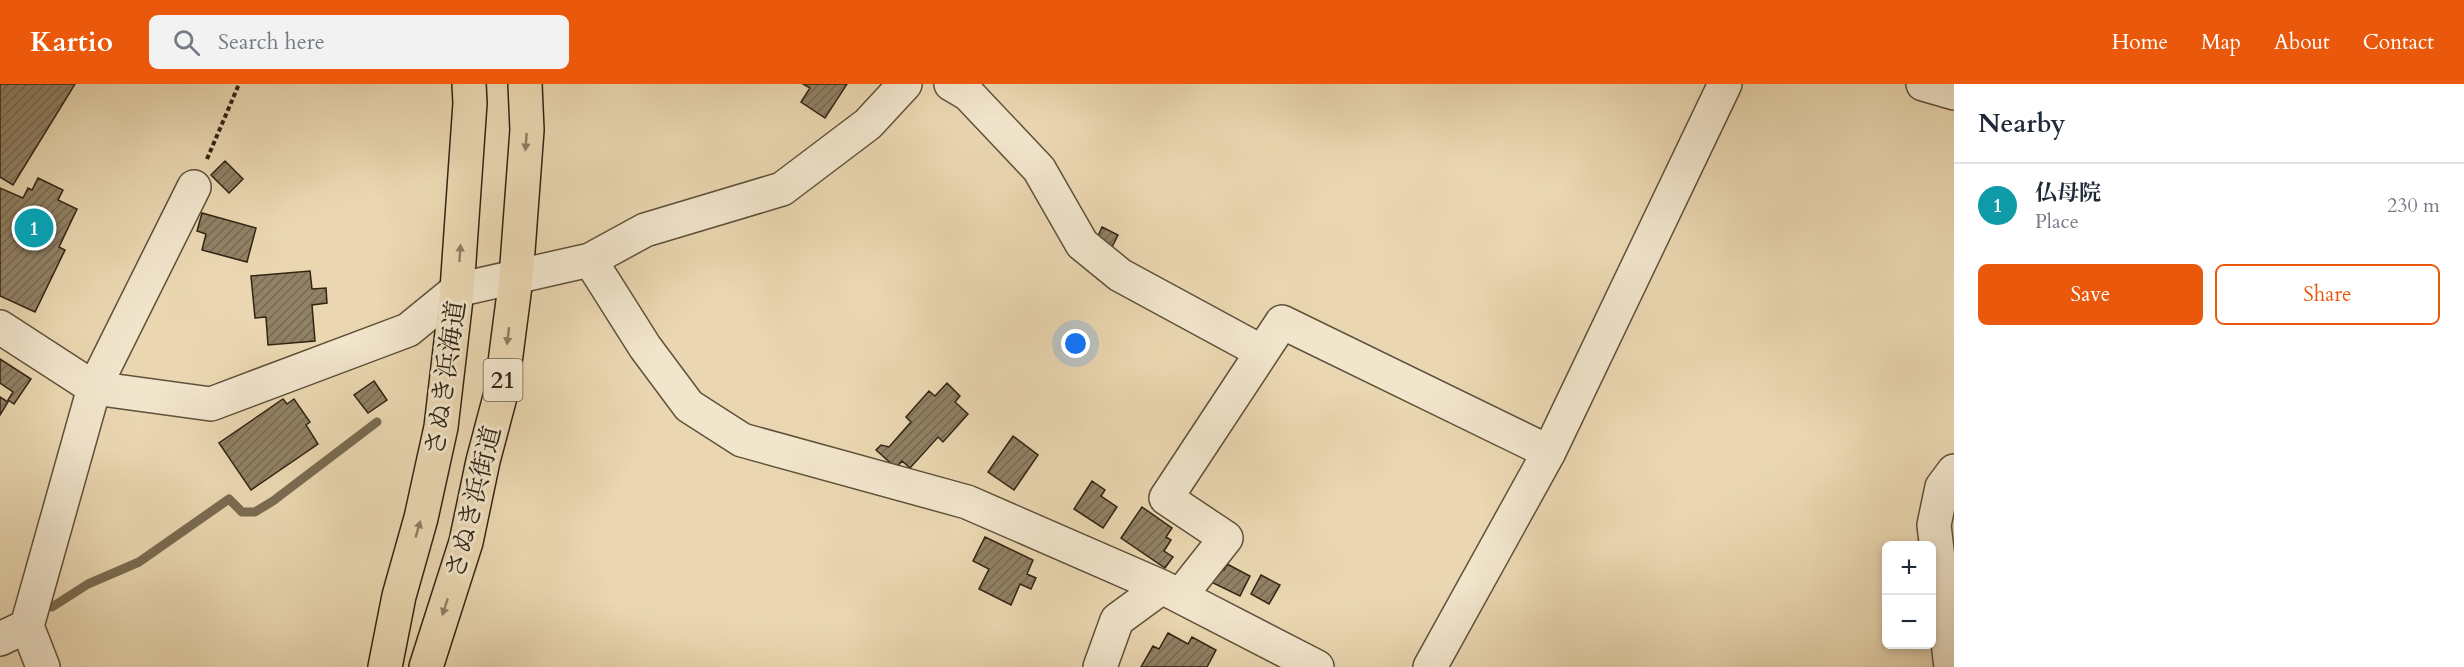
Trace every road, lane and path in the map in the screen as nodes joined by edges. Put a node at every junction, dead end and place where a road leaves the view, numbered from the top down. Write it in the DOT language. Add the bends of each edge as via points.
graph roads {
  1 [pos="239,84"];
  2 [pos="469,84"];
  3 [pos="525,84"];
  4 [pos="905,84"];
  5 [pos="951,84"];
  6 [pos="1725,84"];
  7 [pos="1923,84"];
  8 [pos="1954,93"];
  9 [pos="195,187"];
  10 [pos="590,260"];
  11 [pos="516,278"];
  12 [pos="457,290"];
  13 [pos="0,327"];
  14 [pos="1262,352"];
  15 [pos="94,388"];
  16 [pos="1550,452"];
  17 [pos="1954,471"];
  18 [pos="1171,592"];
  19 [pos="14,632"];
  20 [pos="44,667"];
  21 [pos="385,667"];
  22 [pos="426,667"];
  23 [pos="1100,667"];
  24 [pos="1317,667"];
  25 [pos="1430,667"];
  26 [pos="1951,667"];
  1 -- 9 [label="path"];
  12 -- 2 [label="main road, さぬき浜海道 / 21, one-way"];
  3 -- 11 [label="main road, さぬき浜街道 / 21, one-way" via="527,130"];
  4 -- 10 [label="street" via="868,124 782,189 645,230"];
  5 -- 14 [label="street" via="968,94 1039,169 1082,244 1120,275"];
  6 -- 16 [label="street"];
  7 -- 8 [label="street"];
  9 -- 15 [label="street"];
  10 -- 11 [label="street"];
  10 -- 18 [label="street" via="645,347 689,406 742,440 967,502"];
  11 -- 12 [label="street"];
  11 -- 22 [label="main road, さぬき浜街道 / 21, one-way" via="501,393 466,542"];
  12 -- 15 [label="street" via="408,330 211,404"];
  21 -- 12 [label="main road, さぬき浜海道 / 21, one-way" via="441,427"];
  13 -- 15 [label="street"];
  14 -- 16 [label="street" via="1282,322"];
  14 -- 18 [label="street" via="1166,498 1226,538"];
  15 -- 19 [label="street"];
  16 -- 25 [label="street"];
  17 -- 26 [label="street" via="1942,487 1934,525"];
  18 -- 23 [label="street" via="1117,620"];
  18 -- 24 [label="street"];
  19 -- 20 [label="street"];
}
